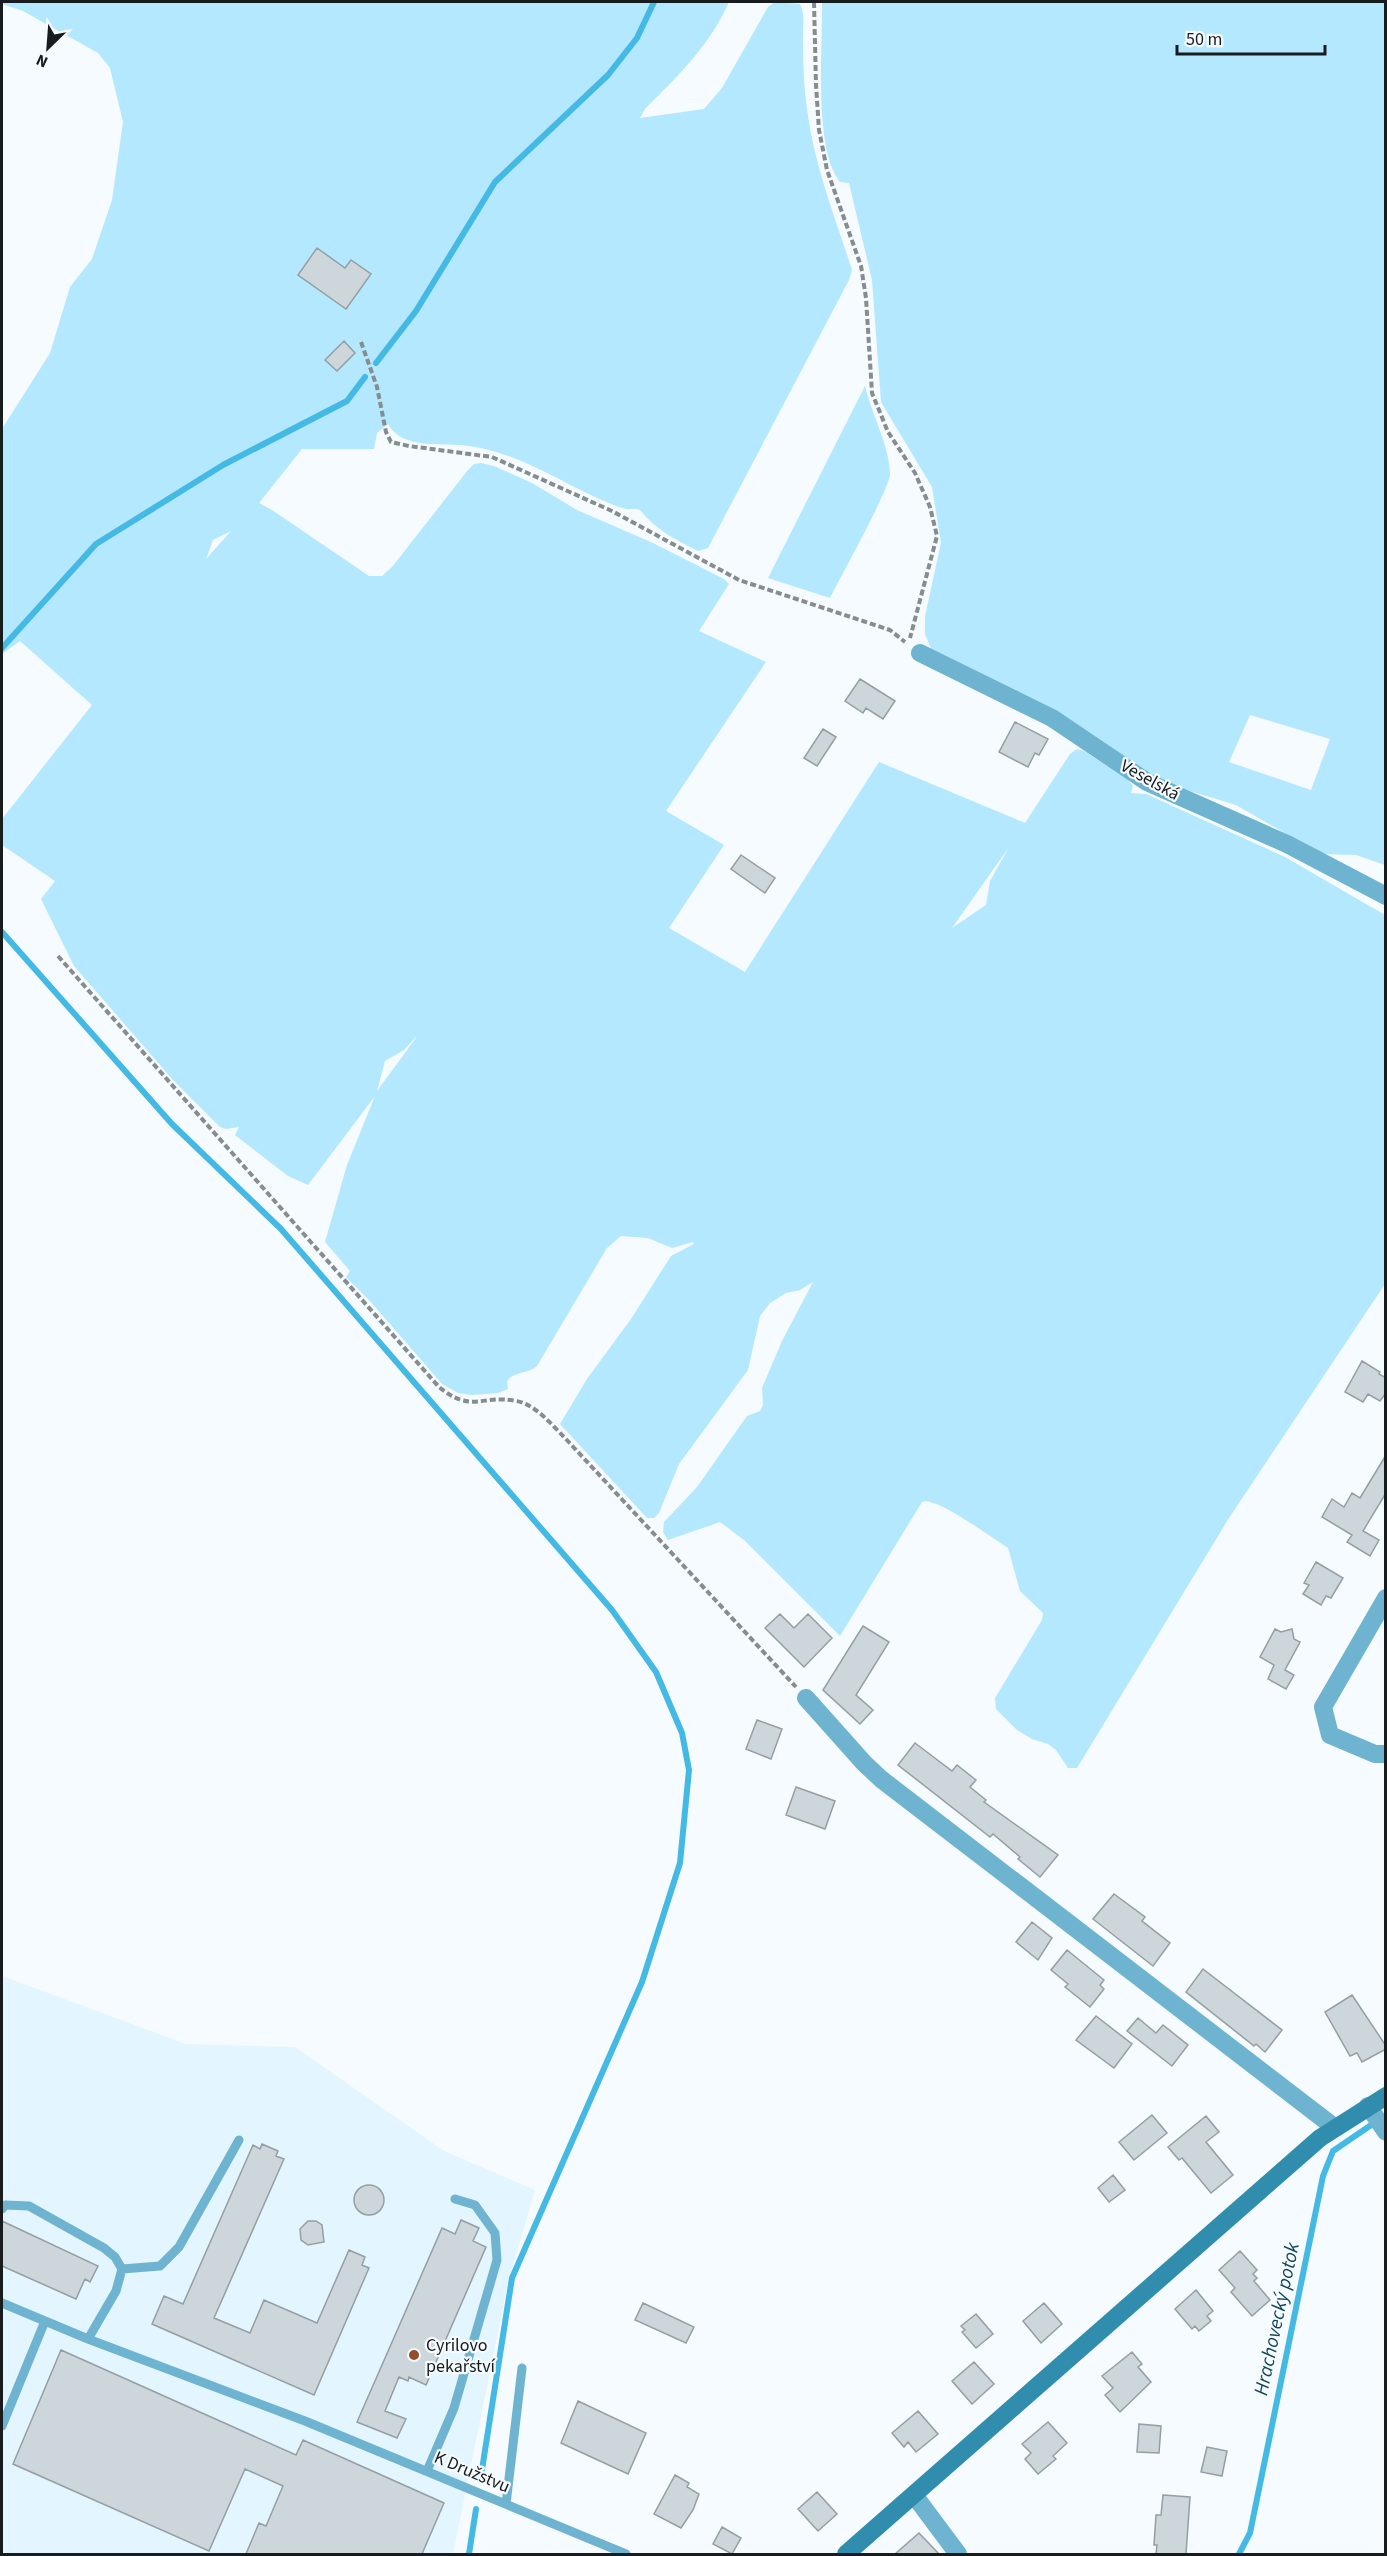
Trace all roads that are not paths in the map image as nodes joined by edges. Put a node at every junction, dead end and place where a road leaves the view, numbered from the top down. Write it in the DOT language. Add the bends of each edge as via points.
graph roads {
  1 [pos="920,653"];
  2 [pos="1386,896"];
  3 [pos="1386,1598"];
  4 [pos="806,1698"];
  5 [pos="1386,1755"];
  6 [pos="1386,2096"];
  7 [pos="1378,2121"];
  8 [pos="1334,2127"];
  9 [pos="239,2140"];
  10 [pos="455,2199"];
  11 [pos="2,2209"];
  12 [pos="122,2269"];
  13 [pos="2,2303"];
  14 [pos="45,2321"];
  15 [pos="88,2339"];
  16 [pos="522,2368"];
  17 [pos="2,2426"];
  18 [pos="427,2471"];
  19 [pos="914,2495"];
  20 [pos="506,2504"];
  21 [pos="626,2554"];
  22 [pos="846,2554"];
  23 [pos="958,2554"];
  1 -- 2 [label="street, Veselská" via="1052,717 1147,782 1287,844"];
  3 -- 5 [label="street" via="1323,1707 1330,1735"];
  4 -- 8 [label="street" via="881,1779"];
  6 -- 7 [label="street"];
  7 -- 8 [label="street"];
  8 -- 19 [label="street"];
  9 -- 12 [label="lane" via="179,2247 160,2266"];
  10 -- 18 [label="lane" via="475,2205 495,2233 497,2260 454,2408"];
  11 -- 12 [label="lane" via="5,2205 29,2206 104,2248"];
  12 -- 15 [label="lane" via="116,2291"];
  13 -- 14 [label="lane, K Družstvu"];
  14 -- 15 [label="lane, K Družstvu"];
  14 -- 17 [label="lane"];
  15 -- 18 [label="lane, K Družstvu"];
  16 -- 20 [label="lane"];
  18 -- 20 [label="lane, K Družstvu"];
  19 -- 22 [label="street"];
  19 -- 23 [label="street"];
  20 -- 21 [label="lane, K Družstvu"];
}
